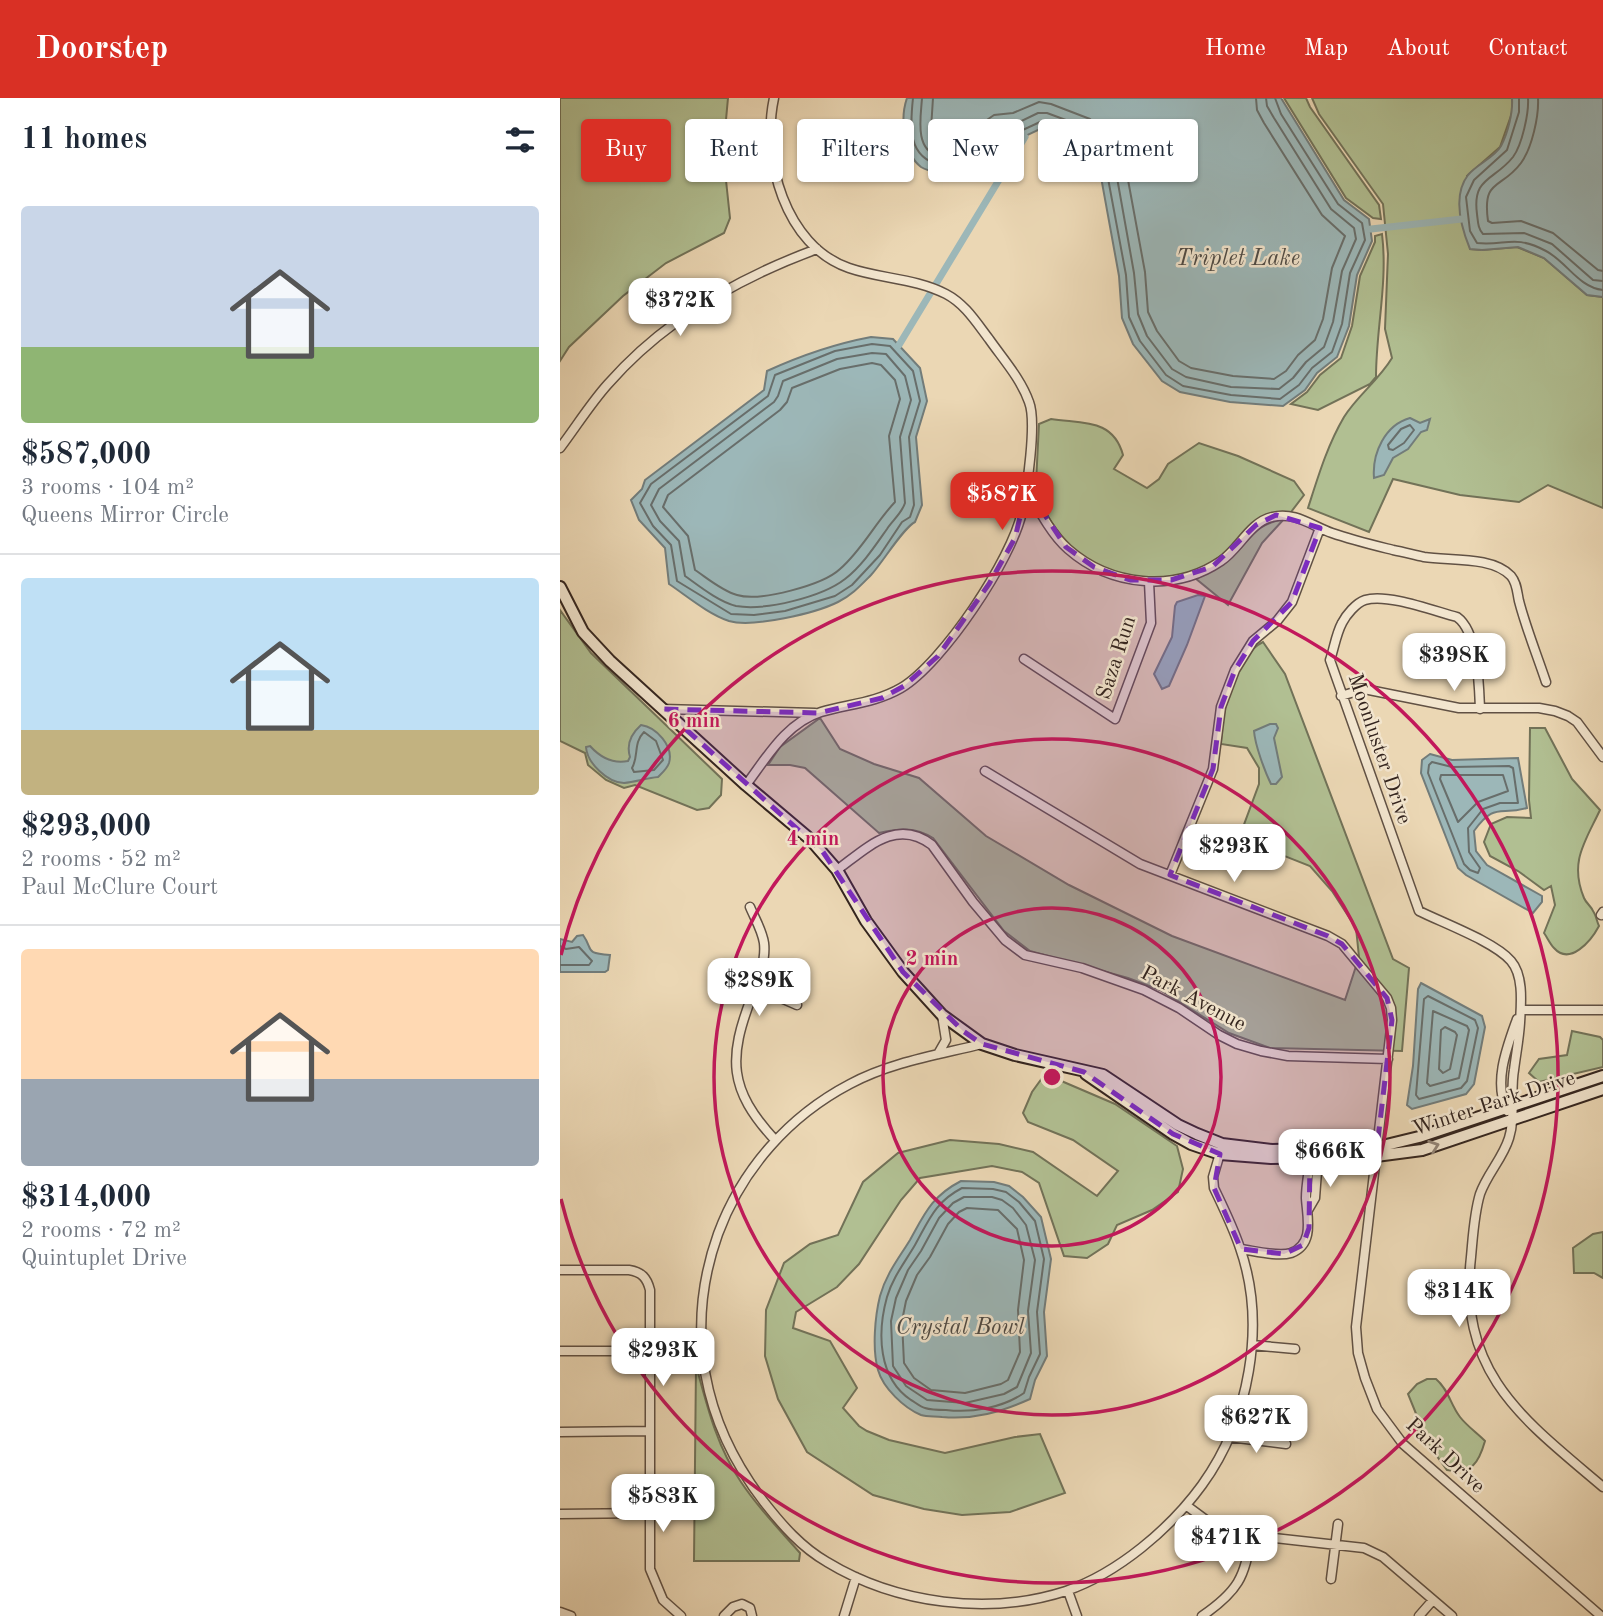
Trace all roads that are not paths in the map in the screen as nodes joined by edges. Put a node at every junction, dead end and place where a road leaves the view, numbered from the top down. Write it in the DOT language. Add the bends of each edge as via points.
graph roads {
  1 [pos="774,98"];
  2 [pos="817,249"];
  3 [pos="560,448"];
  4 [pos="1027,488"];
  5 [pos="1321,528"];
  6 [pos="1149,582"];
  7 [pos="560,587"];
  8 [pos="1024,659"];
  9 [pos="1546,681"];
  10 [pos="1341,696"];
  11 [pos="663,709"];
  12 [pos="1480,709"];
  13 [pos="818,713"];
  14 [pos="1603,757"];
  15 [pos="985,771"];
  16 [pos="746,785"];
  17 [pos="837,870"];
  18 [pos="1170,875"];
  19 [pos="750,907"];
  20 [pos="755,987"];
  21 [pos="797,1005"];
  22 [pos="1521,1010"];
  23 [pos="1603,1010"];
  24 [pos="942,1015"];
  25 [pos="982,1044"];
  26 [pos="938,1054"];
  27 [pos="1388,1059"];
  28 [pos="1503,1068"];
  29 [pos="1513,1071"];
  30 [pos="1603,1076"];
  31 [pos="1603,1089"];
  32 [pos="1510,1106"];
  33 [pos="1512,1118"];
  34 [pos="775,1140"];
  35 [pos="1221,1149"];
  36 [pos="1377,1152"];
  37 [pos="1314,1159"];
  38 [pos="1241,1249"];
  39 [pos="560,1270"];
  40 [pos="1251,1345"];
  41 [pos="1295,1349"];
  42 [pos="560,1350"];
  43 [pos="649,1350"];
  44 [pos="701,1351"];
  45 [pos="649,1431"];
  46 [pos="560,1432"];
  47 [pos="1229,1437"];
  48 [pos="1286,1444"];
  49 [pos="1603,1487"];
  50 [pos="1187,1506"];
  51 [pos="649,1513"];
  52 [pos="560,1514"];
  53 [pos="1338,1524"];
  54 [pos="1251,1535"];
  55 [pos="1335,1543"];
  56 [pos="856,1577"];
  57 [pos="1331,1579"];
  58 [pos="1068,1591"];
  59 [pos="1433,1600"];
  60 [pos="560,1612"];
  61 [pos="572,1616"];
  62 [pos="681,1616"];
  63 [pos="724,1616"];
  64 [pos="752,1616"];
  65 [pos="844,1616"];
  66 [pos="1077,1616"];
  67 [pos="1202,1616"];
  68 [pos="1419,1616"];
  69 [pos="1452,1616"];
  70 [pos="1601,1616"];
  1 -- 2 [label="street" via="770,144 781,193"];
  2 -- 3 [label="street" via="747,278 657,337 607,385"];
  2 -- 4 [label="street" via="847,267 928,286 970,313 1030,402"];
  4 -- 6 [label="street" via="1066,548 1111,575"];
  4 -- 13 [label="street" via="1015,538 938,656 904,686 882,698"];
  5 -- 6 [label="street" via="1289,515 1266,518 1212,567"];
  5 -- 9 [label="street" via="1422,556 1502,569 1515,582"];
  5 -- 18 [label="street" via="1292,602 1253,641 1235,670 1221,707 1213,769"];
  6 -- 8 [label="street, Saza Run" via="1151,623 1115,719"];
  7 -- 11 [label="street, Winter Park Drive" via="583,632"];
  10 -- 12 [label="street" via="1364,689"];
  10 -- 12 [label="street, Moonluster Drive" via="1330,660 1341,624 1364,600 1388,600 1463,621 1473,645"];
  10 -- 22 [label="street, Moonluster Drive" via="1419,911 1510,960 1519,976"];
  11 -- 13 [label="street"];
  11 -- 16 [label="street, Winter Park Drive"];
  12 -- 14 [label="street" via="1539,708 1568,716"];
  13 -- 16 [label="street" via="787,732"];
  15 -- 18 [label="street" via="1140,864"];
  16 -- 17 [label="street, Winter Park Drive" via="810,839"];
  17 -- 24 [label="street, Winter Park Drive" via="883,946"];
  17 -- 27 [label="street, Park Avenue" via="886,837 912,834 932,845 1005,940 1025,955 1122,981 1179,1008 1237,1044 1261,1051"];
  18 -- 27 [label="street" via="1342,944 1391,1008"];
  19 -- 20 [label="street" via="764,944"];
  20 -- 21 [label="street"];
  20 -- 34 [label="street" via="736,1044 736,1065 748,1106"];
  22 -- 23 [label="street"];
  22 -- 28 [label="street, Moonluster Drive"];
  22 -- 29 [label="street, Moonluster Drive"];
  24 -- 25 [label="street, Winter Park Drive"];
  24 -- 26 [label="street" via="946,1040"];
  25 -- 26 [label="street"];
  25 -- 35 [label="street, Winter Park Drive" via="1104,1075"];
  26 -- 34 [label="street" via="852,1083 822,1099"];
  27 -- 36 [label="street"];
  28 -- 29 [label="street"];
  28 -- 32 [label="street, Moonluster Drive" via="1502,1097"];
  29 -- 32 [label="street, Moonluster Drive"];
  30 -- 32 [label="street, Winter Park Drive"];
  31 -- 33 [label="street, Winter Park Drive"];
  32 -- 33 [label="street"];
  32 -- 36 [label="street, Winter Park Drive"];
  36 -- 33 [label="street, Winter Park Drive, one-way" via="1422,1150"];
  33 -- 49 [label="street" via="1508,1142 1488,1176 1475,1216 1468,1295 1478,1346 1513,1407"];
  34 -- 44 [label="street" via="733,1199 713,1248 702,1303"];
  35 -- 36 [label="street, Winter Park Drive"];
  35 -- 37 [label="street, Winter Park Drive"];
  35 -- 38 [label="street" via="1214,1188"];
  36 -- 37 [label="street, Winter Park Drive"];
  36 -- 70 [label="street, Park Drive" via="1356,1327 1365,1378 1377,1409 1422,1463"];
  37 -- 38 [label="street" via="1303,1245 1284,1254"];
  38 -- 40 [label="street"];
  39 -- 43 [label="street" via="642,1274 650,1290"];
  40 -- 41 [label="street"];
  40 -- 47 [label="street" via="1248,1374"];
  42 -- 43 [label="street"];
  43 -- 44 [label="street"];
  43 -- 45 [label="street"];
  44 -- 56 [label="street" via="715,1414 758,1494 798,1541"];
  45 -- 46 [label="street"];
  45 -- 51 [label="street"];
  47 -- 48 [label="street"];
  47 -- 50 [label="street"];
  50 -- 54 [label="street" via="1214,1526"];
  50 -- 58 [label="street" via="1146,1546"];
  51 -- 52 [label="street"];
  51 -- 62 [label="street" via="649,1569 663,1600"];
  53 -- 55 [label="street"];
  54 -- 55 [label="street"];
  54 -- 67 [label="street" via="1243,1576"];
  55 -- 57 [label="street"];
  55 -- 59 [label="street" via="1382,1557"];
  56 -- 58 [label="street" via="923,1599 967,1604 1029,1600"];
  56 -- 65 [label="street"];
  58 -- 66 [label="street"];
  59 -- 68 [label="street"];
  59 -- 69 [label="street"];
  60 -- 61 [label="street"];
  63 -- 64 [label="street" via="742,1604 750,1608"];
}
